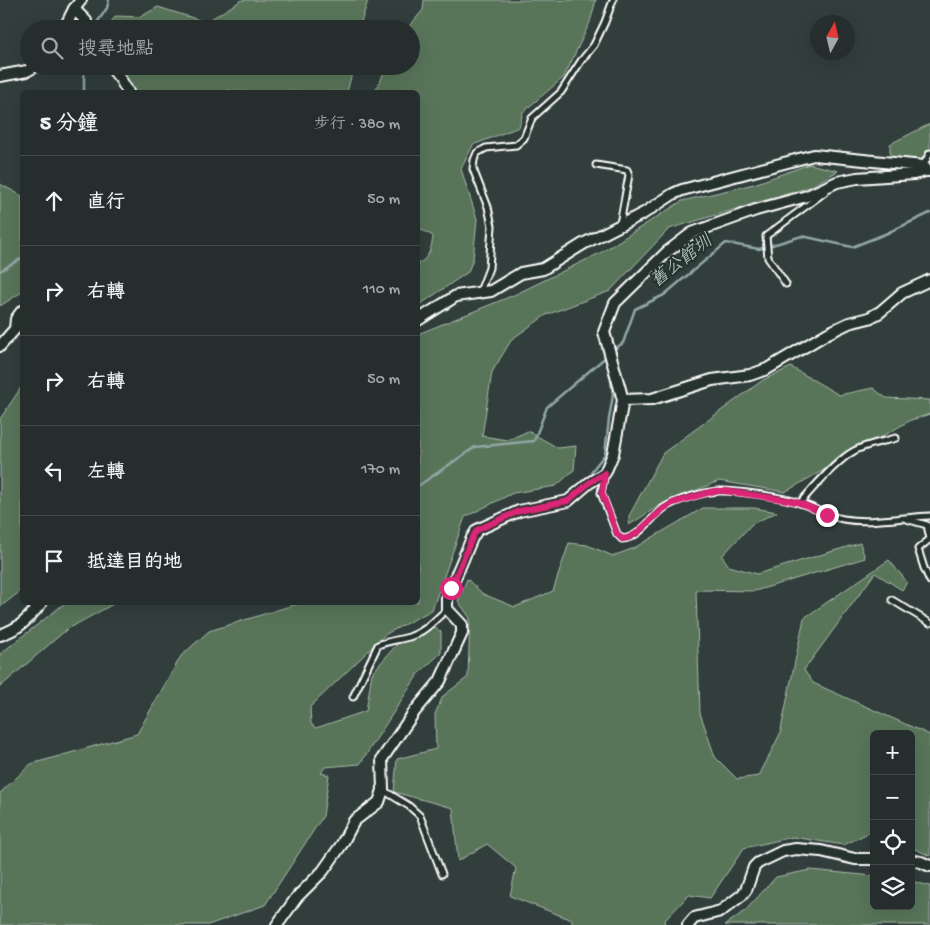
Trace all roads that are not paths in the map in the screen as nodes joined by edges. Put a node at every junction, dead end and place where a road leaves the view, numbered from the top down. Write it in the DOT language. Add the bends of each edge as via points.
graph roads {
  1 [pos="82,0"];
  2 [pos="614,0"];
  3 [pos="74,8"];
  4 [pos="68,20"];
  5 [pos="85,20"];
  6 [pos="20,72"];
  7 [pos="117,75"];
  8 [pos="0,76"];
  9 [pos="127,90"];
  10 [pos="930,154"];
  11 [pos="596,165"];
  12 [pos="927,169"];
  13 [pos="838,182"];
  14 [pos="620,225"];
  15 [pos="930,280"];
  16 [pos="786,284"];
  17 [pos="478,294"];
  18 [pos="20,314"];
  19 [pos="420,319"];
  20 [pos="19,327"];
  21 [pos="0,346"];
  22 [pos="623,400"];
  23 [pos="896,438"];
  24 [pos="605,473"];
  25 [pos="800,503"];
  26 [pos="930,516"];
  27 [pos="901,518"];
  28 [pos="930,581"];
  29 [pos="892,600"];
  30 [pos="40,605"];
  31 [pos="447,609"];
  32 [pos="930,623"];
  33 [pos="0,635"];
  34 [pos="354,697"];
  35 [pos="383,790"];
  36 [pos="870,859"];
  37 [pos="915,861"];
  38 [pos="930,866"];
  39 [pos="442,874"];
  40 [pos="277,925"];
  41 [pos="688,925"];
  1 -- 3 [label="street"];
  2 -- 17 [label="lane" via="594,46 581,60 562,92 532,118 524,138 516,145 486,148 477,153 473,170 492,226 489,268"];
  3 -- 4 [label="street"];
  3 -- 5 [label="street"];
  6 -- 8 [label="street"];
  7 -- 9 [label="street"];
  10 -- 12 [label="lane"];
  11 -- 14 [label="lane" via="627,170 629,175"];
  12 -- 13 [label="street" via="914,174"];
  12 -- 14 [label="street" via="814,155 682,190"];
  13 -- 16 [label="lane" via="766,236 768,258"];
  13 -- 22 [label="street" via="807,196 692,233 667,252 615,303 604,332"];
  14 -- 17 [label="street" via="543,269 521,273 491,292"];
  15 -- 22 [label="street" via="902,293 875,315 828,333 766,369 750,375 712,380 652,399"];
  17 -- 19 [label="street" via="456,296"];
  18 -- 20 [label="street" via="16,319"];
  20 -- 21 [label="street"];
  22 -- 24 [label="street" via="613,454"];
  23 -- 25 [label="lane" via="849,454"];
  24 -- 25 [label="lane" via="602,493 617,534 622,539 637,533 673,503 714,491"];
  24 -- 31 [label="street" via="568,501 519,511 477,530 446,597"];
  25 -- 27 [label="lane" via="845,519"];
  26 -- 27 [label="lane"];
  27 -- 28 [label="lane" via="927,525 930,539 918,549"];
  29 -- 32 [label="lane"];
  30 -- 33 [label="street" via="15,630"];
  31 -- 34 [label="lane" via="428,627 409,637 378,645"];
  31 -- 35 [label="street" via="462,624 462,633 440,681 382,759"];
  35 -- 39 [label="lane" via="420,816"];
  35 -- 40 [label="street" via="379,802 354,821 324,871 297,897"];
  36 -- 41 [label="street" via="855,860 821,851 783,851 758,862 742,895 721,911 694,918"];
  37 -- 38 [label="street"];
}
